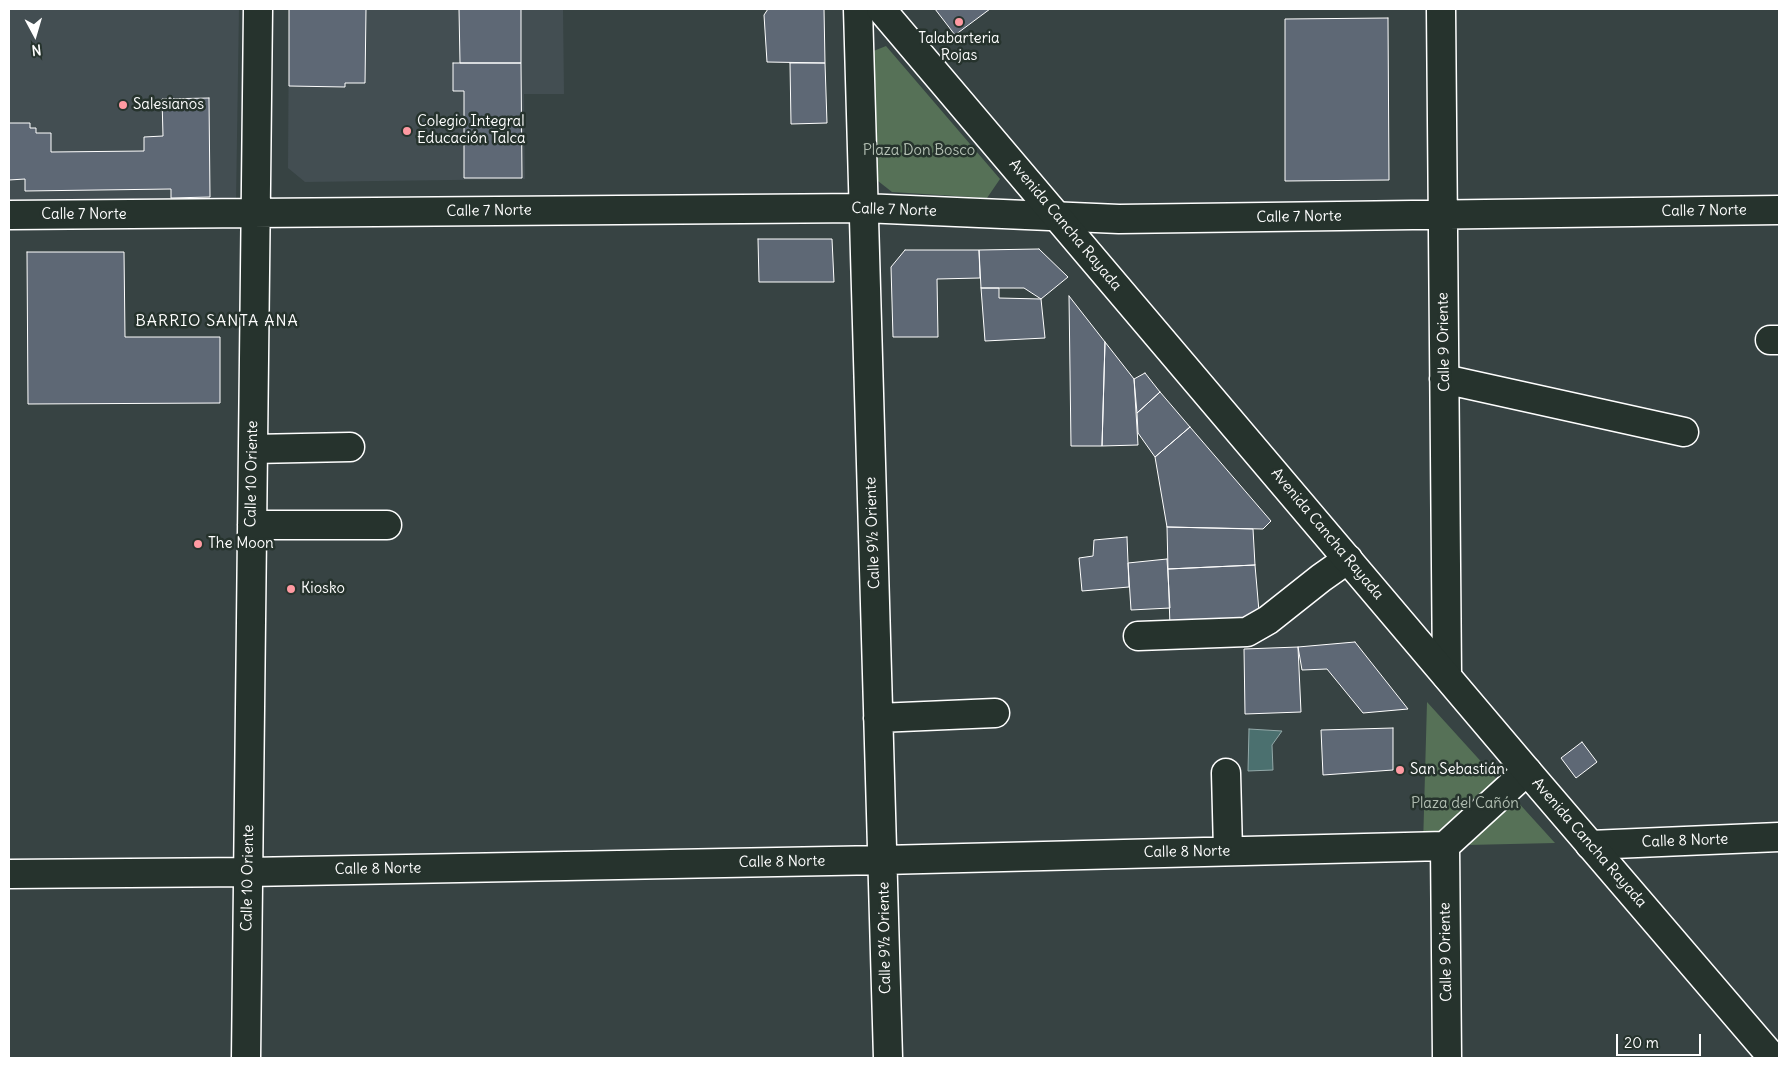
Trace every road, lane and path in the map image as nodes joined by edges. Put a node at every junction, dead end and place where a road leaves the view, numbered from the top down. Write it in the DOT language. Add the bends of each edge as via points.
graph roads {
  1 [pos="258,9"];
  2 [pos="858,9"];
  3 [pos="881,9"];
  4 [pos="1440,9"];
  5 [pos="863,208"];
  6 [pos="1779,210"];
  7 [pos="255,213"];
  8 [pos="9,215"];
  9 [pos="1443,215"];
  10 [pos="1057,216"];
  11 [pos="1444,379"];
  12 [pos="1684,432"];
  13 [pos="350,447"];
  14 [pos="252,449"];
  15 [pos="387,524"];
  16 [pos="252,525"];
  17 [pos="1348,560"];
  18 [pos="1138,636"];
  19 [pos="1447,676"];
  20 [pos="995,713"];
  21 [pos="878,718"];
  22 [pos="1528,771"];
  23 [pos="1226,773"];
  24 [pos="1779,837"];
  25 [pos="1590,845"];
  26 [pos="1445,846"];
  27 [pos="1228,851"];
  28 [pos="883,860"];
  29 [pos="248,872"];
  30 [pos="9,874"];
  31 [pos="246,1058"];
  32 [pos="888,1058"];
  33 [pos="1447,1058"];
  34 [pos="1774,1058"];
  1 -- 7 [label="street, Calle 10 Oriente"];
  2 -- 5 [label="street, Calle 9½ Oriente"];
  3 -- 10 [label="street, Avenida Cancha Rayada"];
  4 -- 9 [label="street, Calle 9 Oriente"];
  5 -- 7 [label="street, Calle 7 Norte"];
  5 -- 10 [label="street, Calle 7 Norte"];
  5 -- 21 [label="street, Calle 9½ Oriente"];
  6 -- 9 [label="street, Calle 7 Norte"];
  7 -- 8 [label="street, Calle 7 Norte"];
  7 -- 14 [label="street, Calle 10 Oriente"];
  9 -- 10 [label="street, Calle 7 Norte" via="1119,219"];
  9 -- 11 [label="street, Calle 9 Oriente"];
  10 -- 17 [label="street, Avenida Cancha Rayada"];
  11 -- 12 [label="street"];
  11 -- 19 [label="street, Calle 9 Oriente"];
  13 -- 14 [label="street"];
  14 -- 16 [label="street, Calle 10 Oriente"];
  15 -- 16 [label="street"];
  16 -- 29 [label="street, Calle 10 Oriente"];
  17 -- 18 [label="street" via="1247,632"];
  17 -- 19 [label="street, Avenida Cancha Rayada"];
  19 -- 22 [label="street, Avenida Cancha Rayada"];
  20 -- 21 [label="street"];
  21 -- 28 [label="street, Calle 9½ Oriente"];
  22 -- 25 [label="street, Avenida Cancha Rayada"];
  22 -- 26 [label="street"];
  23 -- 27 [label="street"];
  24 -- 25 [label="street, Calle 8 Norte"];
  25 -- 34 [label="street, Avenida Cancha Rayada"];
  26 -- 27 [label="street, Calle 8 Norte"];
  26 -- 33 [label="street, Calle 9 Oriente"];
  27 -- 28 [label="street, Calle 8 Norte"];
  28 -- 29 [label="street, Calle 8 Norte"];
  28 -- 32 [label="street, Calle 9½ Oriente"];
  29 -- 30 [label="street, Calle 8 Norte"];
  29 -- 31 [label="street, Calle 10 Oriente"];
}
